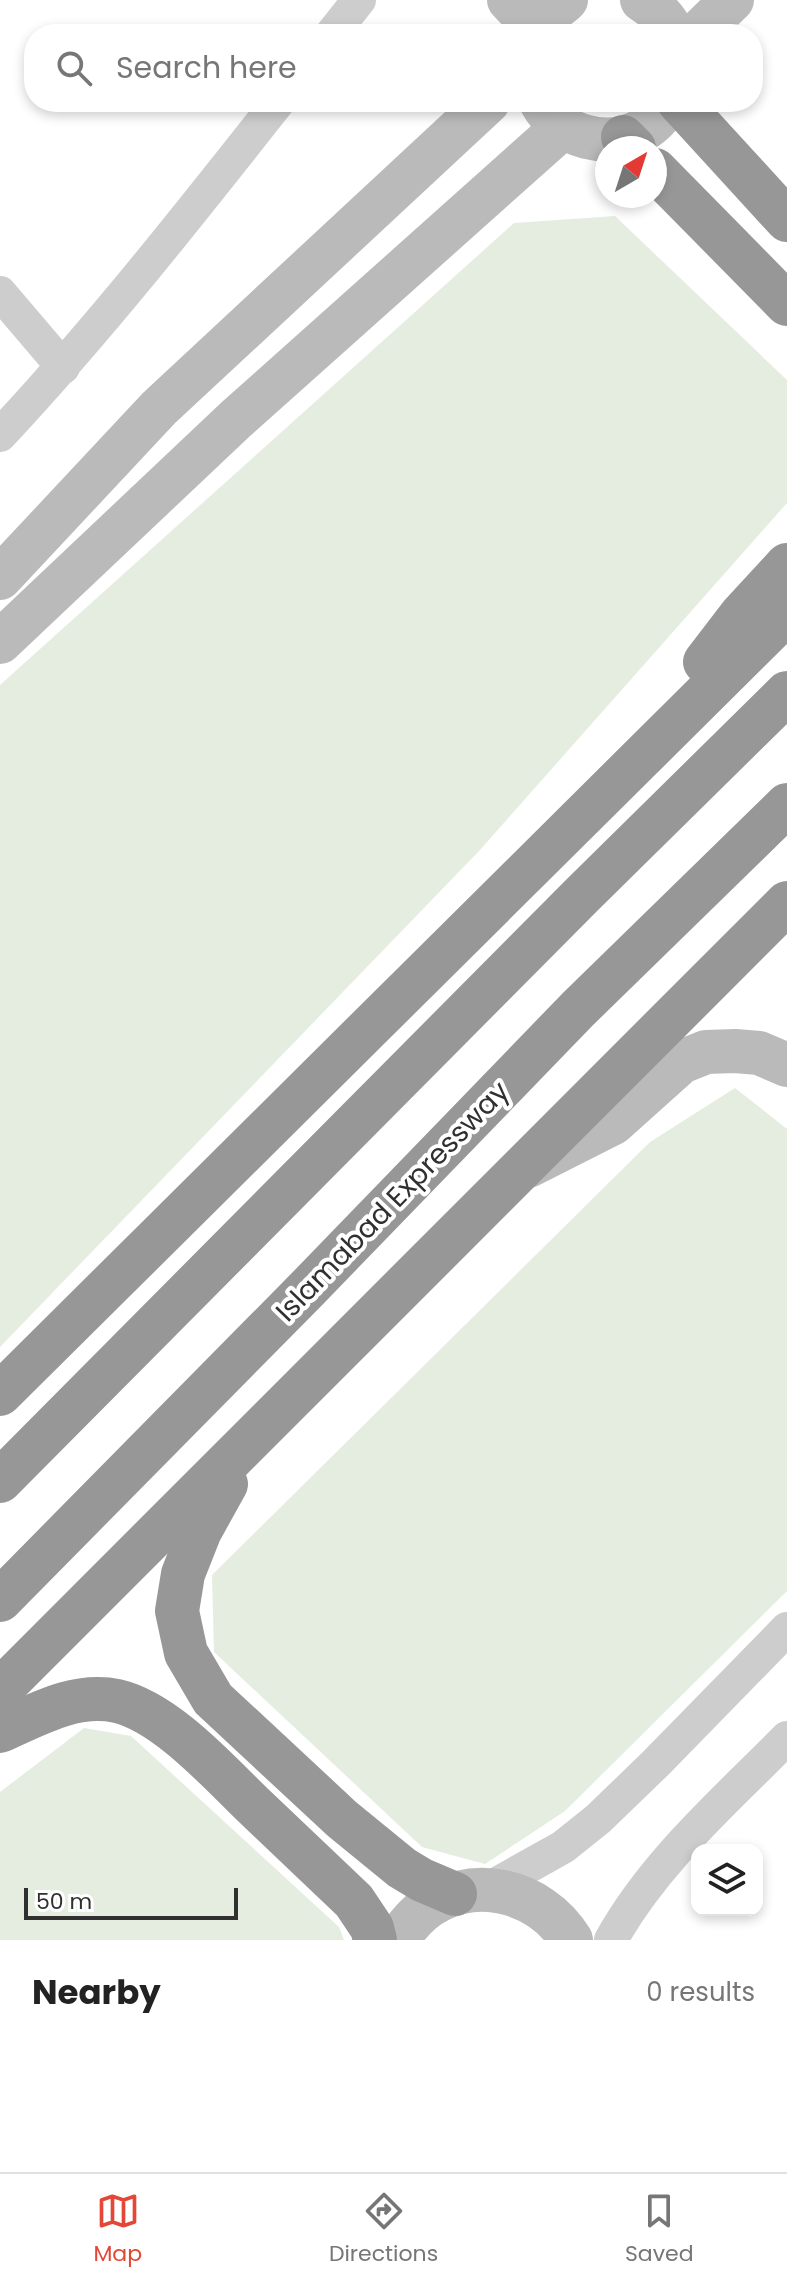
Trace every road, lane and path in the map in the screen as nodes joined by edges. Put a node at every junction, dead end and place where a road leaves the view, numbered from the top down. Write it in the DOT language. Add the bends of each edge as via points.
graph roads {
  1 [pos="359,0"];
  2 [pos="642,0"];
  3 [pos="732,0"];
  4 [pos="340,24"];
  5 [pos="668,24"];
  6 [pos="707,24"];
  7 [pos="270,112"];
  8 [pos="477,112"];
  9 [pos="663,112"];
  10 [pos="688,112"];
  11 [pos="552,114"];
  12 [pos="636,136"];
  13 [pos="595,139"];
  14 [pos="667,182"];
  15 [pos="787,220"];
  16 [pos="0,293"];
  17 [pos="787,304"];
  18 [pos="63,367"];
  19 [pos="0,435"];
  20 [pos="787,565"];
  21 [pos="0,578"];
  22 [pos="787,613"];
  23 [pos="0,642"];
  24 [pos="787,693"];
  25 [pos="606,791"];
  26 [pos="787,805"];
  27 [pos="787,903"];
  28 [pos="787,1065"];
  29 [pos="519,1171"];
  30 [pos="0,1394"];
  31 [pos="251,1440"];
  32 [pos="0,1481"];
  33 [pos="0,1600"];
  34 [pos="787,1629"];
  35 [pos="0,1690"];
  36 [pos="0,1731"];
  37 [pos="787,1738"];
  38 [pos="472,1892"];
  39 [pos="375,1940"];
  40 [pos="397,1940"];
  41 [pos="571,1940"];
  42 [pos="611,1940"];
  1 -- 4 [label="street"];
  2 -- 5 [label="street"];
  3 -- 6 [label="street"];
  7 -- 18 [label="street"];
  8 -- 21 [label="street" via="159,408"];
  9 -- 12 [label="street"];
  10 -- 15 [label="highway"];
  11 -- 13 [label="street" via="582,136"];
  11 -- 23 [label="street"];
  14 -- 17 [label="highway"];
  16 -- 18 [label="street"];
  18 -- 19 [label="street"];
  20 -- 25 [label="highway" via="741,615"];
  22 -- 25 [label="highway"];
  24 -- 32 [label="highway"];
  25 -- 30 [label="highway"];
  26 -- 33 [label="highway, Islamabad Expressway" via="578,1009"];
  27 -- 29 [label="highway"];
  28 -- 29 [label="street" via="759,1053 706,1052 681,1062 613,1123"];
  29 -- 31 [label="highway"];
  31 -- 35 [label="highway"];
  31 -- 38 [label="highway" via="200,1531 183,1574 177,1611 186,1653 213,1699 342,1819 422,1880"];
  34 -- 38 [label="street" via="598,1819 563,1847"];
  36 -- 39 [label="highway" via="55,1706 90,1700 117,1701 149,1715 188,1742 354,1901"];
  37 -- 42 [label="street" via="664,1865"];
  38 -- 40 [label="street" via="422,1911"];
  38 -- 41 [label="street" via="509,1893 530,1900"];
}
